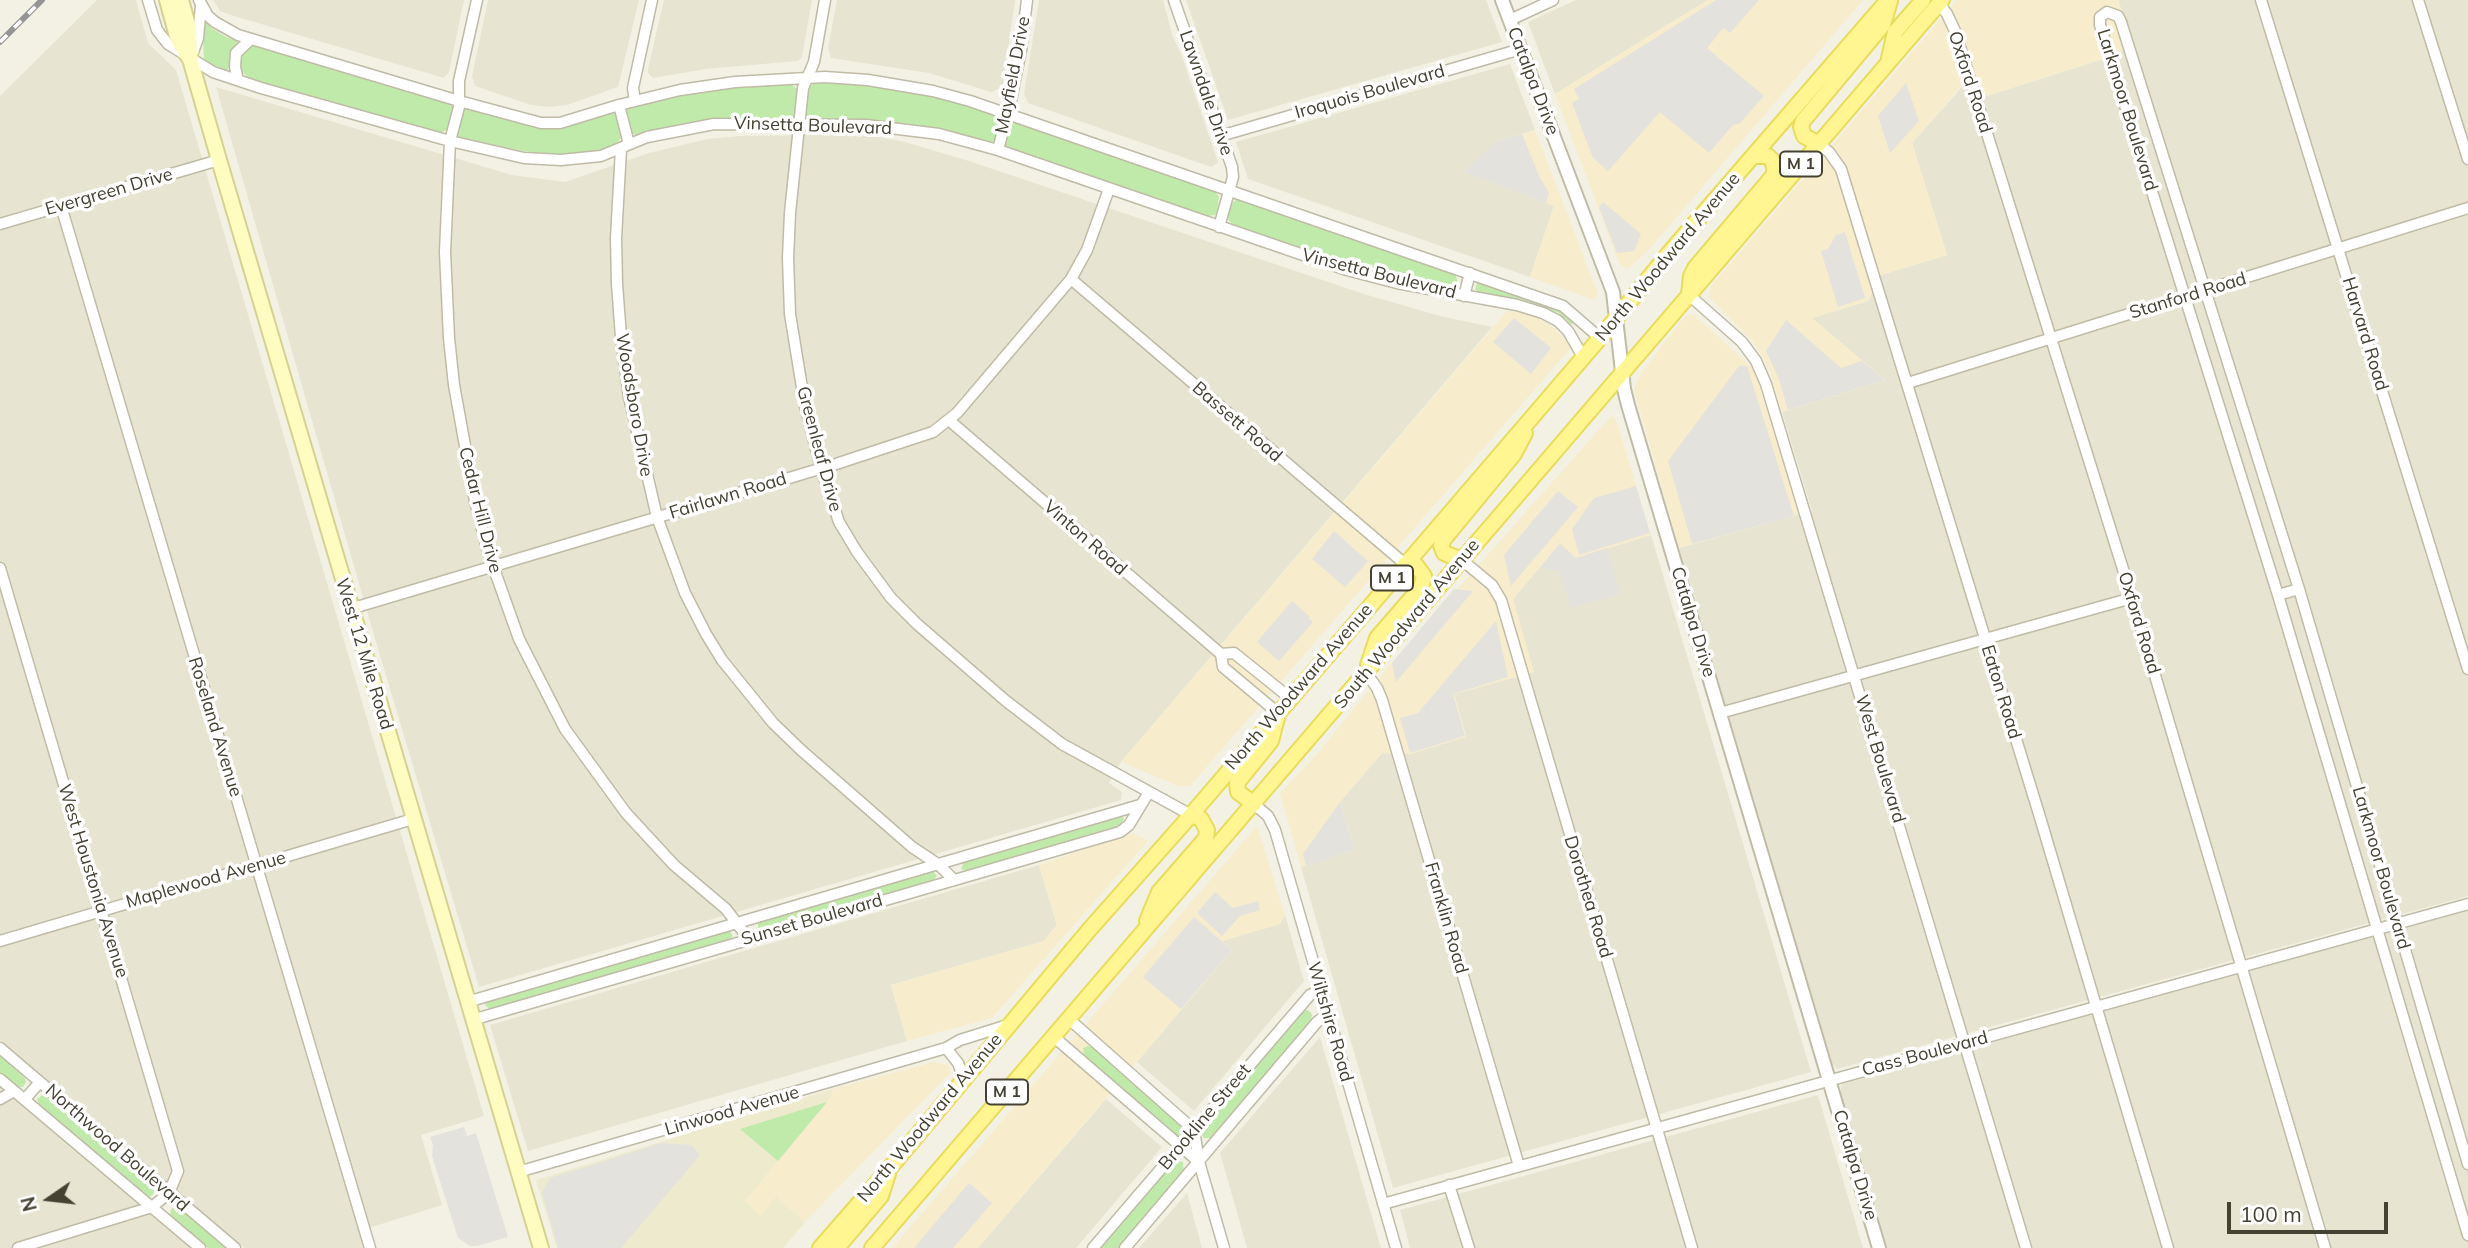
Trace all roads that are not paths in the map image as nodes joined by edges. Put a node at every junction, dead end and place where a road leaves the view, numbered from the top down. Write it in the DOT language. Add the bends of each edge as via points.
graph roads {
  1 [pos="148,0"];
  2 [pos="166,0"];
  3 [pos="181,0"];
  4 [pos="477,0"];
  5 [pos="652,0"];
  6 [pos="825,0"];
  7 [pos="1027,0"];
  8 [pos="1174,0"];
  9 [pos="1553,0"];
  10 [pos="1889,0"];
  11 [pos="1923,0"];
  12 [pos="2261,0"];
  13 [pos="2418,0"];
  14 [pos="1505,1"];
  15 [pos="1940,1"];
  16 [pos="200,2"];
  17 [pos="1510,20"];
  18 [pos="251,38"];
  19 [pos="1521,49"];
  20 [pos="190,59"];
  21 [pos="1888,63"];
  22 [pos="807,79"];
  23 [pos="237,80"];
  24 [pos="459,101"];
  25 [pos="635,101"];
  26 [pos="619,105"];
  27 [pos="1008,115"];
  28 [pos="801,123"];
  29 [pos="1220,136"];
  30 [pos="450,141"];
  31 [pos="1819,144"];
  32 [pos="625,147"];
  33 [pos="998,150"];
  34 [pos="1755,156"];
  35 [pos="2468,159"];
  36 [pos="219,160"];
  37 [pos="1110,189"];
  38 [pos="1230,190"];
  39 [pos="61,206"];
  40 [pos="2468,208"];
  41 [pos="0,224"];
  42 [pos="1219,227"];
  43 [pos="2339,249"];
  44 [pos="1470,273"];
  45 [pos="1071,279"];
  46 [pos="2204,290"];
  47 [pos="1689,295"];
  48 [pos="1464,296"];
  49 [pos="2185,296"];
  50 [pos="1616,318"];
  51 [pos="1600,338"];
  52 [pos="2051,338"];
  53 [pos="1583,357"];
  54 [pos="1622,373"];
  55 [pos="1908,383"];
  56 [pos="1536,413"];
  57 [pos="950,421"];
  58 [pos="821,468"];
  59 [pos="657,517"];
  60 [pos="1462,560"];
  61 [pos="1405,564"];
  62 [pos="493,566"];
  63 [pos="0,568"];
  64 [pos="2299,589"];
  65 [pos="2278,595"];
  66 [pos="2132,598"];
  67 [pos="350,609"];
  68 [pos="1985,639"];
  69 [pos="1221,654"];
  70 [pos="2468,669"];
  71 [pos="1366,673"];
  72 [pos="1855,676"];
  73 [pos="1290,698"];
  74 [pos="1278,713"];
  75 [pos="1720,713"];
  76 [pos="1149,792"];
  77 [pos="1254,804"];
  78 [pos="1141,805"];
  79 [pos="1191,815"];
  80 [pos="413,819"];
  81 [pos="256,865"];
  82 [pos="939,865"];
  83 [pos="954,880"];
  84 [pos="2468,904"];
  85 [pos="101,911"];
  86 [pos="738,923"];
  87 [pos="2397,923"];
  88 [pos="2377,929"];
  89 [pos="1141,935"];
  90 [pos="748,938"];
  91 [pos="0,941"];
  92 [pos="2242,966"];
  93 [pos="1321,990"];
  94 [pos="467,1002"];
  95 [pos="2097,1006"];
  96 [pos="1328,1014"];
  97 [pos="1069,1019"];
  98 [pos="472,1020"];
  99 [pos="1009,1025"];
  100 [pos="1054,1037"];
  101 [pos="1965,1043"];
  102 [pos="0,1048"];
  103 [pos="946,1048"];
  104 [pos="964,1078"];
  105 [pos="0,1079"];
  106 [pos="1829,1080"];
  107 [pos="40,1082"];
  108 [pos="14,1091"];
  109 [pos="0,1099"];
  110 [pos="24,1100"];
  111 [pos="1656,1128"];
  112 [pos="1194,1129"];
  113 [pos="1180,1146"];
  114 [pos="2463,1148"];
  115 [pos="2444,1154"];
  116 [pos="1199,1162"];
  117 [pos="2468,1164"];
  118 [pos="1519,1166"];
  119 [pos="889,1169"];
  120 [pos="518,1172"];
  121 [pos="1449,1185"];
  122 [pos="169,1193"];
  123 [pos="1383,1204"];
  124 [pos="152,1207"];
  125 [pos="2468,1235"];
  126 [pos="18,1248"];
  127 [pos="200,1248"];
  128 [pos="235,1248"];
  129 [pos="370,1248"];
  130 [pos="541,1248"];
  131 [pos="820,1248"];
  132 [pos="837,1248"];
  133 [pos="873,1248"];
  134 [pos="1093,1248"];
  135 [pos="1125,1248"];
  136 [pos="1224,1248"];
  137 [pos="1396,1248"];
  138 [pos="1469,1248"];
  139 [pos="1692,1248"];
  140 [pos="1879,1248"];
  141 [pos="2026,1248"];
  142 [pos="2168,1248"];
  143 [pos="2325,1248"];
  1 -- 20 [label="street, Vinsetta Boulevard" via="161,37"];
  2 -- 20 [label="main road, West 12 Mile Road" via="178,40"];
  3 -- 20 [label="main road, West 12 Mile Road" via="189,29"];
  4 -- 24 [label="street, Cedar Hill Drive"];
  5 -- 25 [label="street" via="633,88"];
  6 -- 22 [label="street, Greenleaf Drive"];
  7 -- 27 [label="street, Mayfield Drive"];
  8 -- 29 [label="street, Lawndale Drive"];
  9 -- 17 [label="street"];
  10 -- 31 [label="main road" via="1883,25 1803,121 1804,136"];
  10 -- 34 [label="main road, North Woodward Avenue / M 1"];
  11 -- 21 [label="main road" via="1895,33"];
  12 -- 43 [label="street, Harvard Road"];
  13 -- 35 [label="street"];
  14 -- 17 [label="street, Catalpa Drive"];
  15 -- 21 [label="main road, South Woodward Avenue / M 1"];
  15 -- 52 [label="street, Oxford Road" via="1955,31"];
  16 -- 18 [label="street, Vinsetta Boulevard" via="219,26"];
  16 -- 20 [label="street, Vinsetta Boulevard" via="198,38"];
  17 -- 19 [label="street, Catalpa Drive"];
  18 -- 23 [label="street" via="236,53"];
  18 -- 24 [label="street, Vinsetta Boulevard"];
  19 -- 29 [label="street, Iroquois Boulevard"];
  19 -- 50 [label="street, Catalpa Drive" via="1613,292"];
  20 -- 23 [label="street, Vinsetta Boulevard"];
  20 -- 36 [label="main road, West 12 Mile Road"];
  21 -- 31 [label="main road, South Woodward Avenue / M 1"];
  22 -- 25 [label="street, Vinsetta Boulevard" via="700,86"];
  22 -- 27 [label="street, Vinsetta Boulevard" via="894,83"];
  22 -- 28 [label="street, Greenleaf Drive"];
  23 -- 30 [label="street, Vinsetta Boulevard"];
  24 -- 26 [label="street, Vinsetta Boulevard" via="551,124"];
  24 -- 30 [label="street, Cedar Hill Drive"];
  25 -- 26 [label="street, Vinsetta Boulevard"];
  26 -- 32 [label="street, Woodsboro Drive"];
  27 -- 33 [label="street, Mayfield Drive"];
  27 -- 38 [label="street, Vinsetta Boulevard"];
  28 -- 32 [label="street, Vinsetta Boulevard" via="714,124 664,133"];
  28 -- 33 [label="street, Vinsetta Boulevard" via="891,127"];
  28 -- 58 [label="street, Greenleaf Drive" via="790,213 790,314"];
  29 -- 38 [label="street, Lawndale Drive" via="1233,172"];
  30 -- 32 [label="street, Vinsetta Boulevard" via="544,160 580,160"];
  30 -- 62 [label="street, Cedar Hill Drive" via="445,252 451,363 475,501"];
  31 -- 47 [label="main road, South Woodward Avenue / M 1"];
  31 -- 55 [label="street, Eaton Road" via="1841,169"];
  32 -- 59 [label="street, Woodsboro Drive" via="616,238 621,337 629,397"];
  33 -- 37 [label="street, Vinsetta Boulevard"];
  34 -- 47 [label="main road" via="1768,156 1775,171 1695,268"];
  34 -- 50 [label="main road, North Woodward Avenue / M 1"];
  36 -- 39 [label="street, Evergreen Drive"];
  36 -- 67 [label="main road, West 12 Mile Road"];
  37 -- 42 [label="street, Vinsetta Boulevard"];
  37 -- 45 [label="street, Fairlawn Road"];
  38 -- 42 [label="street, Lawndale Drive"];
  38 -- 44 [label="street, Vinsetta Boulevard"];
  39 -- 41 [label="street, Evergreen Drive"];
  39 -- 81 [label="street, Roseland Avenue"];
  40 -- 43 [label="street, Stanford Road"];
  42 -- 48 [label="street, Vinsetta Boulevard" via="1346,270"];
  43 -- 46 [label="street, Stanford Road"];
  43 -- 70 [label="street, Harvard Road"];
  44 -- 48 [label="street, Vinsetta Boulevard"];
  44 -- 51 [label="street, Vinsetta Boulevard" via="1563,306"];
  45 -- 57 [label="street, Fairlawn Road"];
  45 -- 61 [label="street, Bassett Road"];
  46 -- 49 [label="street, Stanford Road"];
  46 -- 49 [label="street, Larkmoor Boulevard" via="2120,22 2107,12 2100,17 2100,25"];
  46 -- 64 [label="street, Larkmoor Boulevard"];
  47 -- 54 [label="main road, South Woodward Avenue / M 1"];
  47 -- 72 [label="street, West Boulevard" via="1742,342 1761,370"];
  48 -- 53 [label="street, Vinsetta Boulevard" via="1543,313 1568,331"];
  49 -- 52 [label="street, Stanford Road"];
  49 -- 65 [label="street, Larkmoor Boulevard"];
  50 -- 51 [label="main road, North Woodward Avenue / M 1"];
  50 -- 54 [label="street, Catalpa Drive"];
  51 -- 53 [label="main road, North Woodward Avenue / M 1"];
  52 -- 55 [label="street, Stanford Road"];
  52 -- 66 [label="street, Oxford Road"];
  53 -- 56 [label="main road, North Woodward Avenue / M 1"];
  54 -- 60 [label="main road, South Woodward Avenue / M 1"];
  54 -- 75 [label="street, Catalpa Drive"];
  55 -- 68 [label="street, Eaton Road"];
  56 -- 60 [label="main road" via="1514,454 1444,538 1444,553"];
  56 -- 61 [label="main road, North Woodward Avenue / M 1"];
  57 -- 58 [label="street, Fairlawn Road" via="933,432"];
  57 -- 69 [label="street, Vinton Road"];
  58 -- 59 [label="street, Fairlawn Road"];
  58 -- 76 [label="street, Greenleaf Drive" via="848,538 904,612 1038,727"];
  59 -- 62 [label="street, Fairlawn Road"];
  59 -- 82 [label="street, Woodsboro Drive" via="696,616 746,690 801,750"];
  60 -- 71 [label="main road, South Woodward Avenue / M 1"];
  60 -- 111 [label="street, Dorothea Road" via="1492,585 1501,600"];
  61 -- 71 [label="main road" via="1416,565 1423,582 1377,638"];
  61 -- 73 [label="main road, North Woodward Avenue / M 1"];
  62 -- 67 [label="street, Fairlawn Road"];
  62 -- 86 [label="street, Cedar Hill Drive" via="530,663 586,761 674,865"];
  63 -- 85 [label="street, West Houstonia Avenue"];
  64 -- 65 [label="street"];
  64 -- 87 [label="street, Larkmoor Boulevard"];
  65 -- 88 [label="street, Larkmoor Boulevard"];
  66 -- 68 [label="street"];
  66 -- 92 [label="street, Oxford Road"];
  67 -- 80 [label="main road, West 12 Mile Road"];
  68 -- 72 [label="street"];
  68 -- 95 [label="street, Eaton Road"];
  69 -- 73 [label="street, Vinton Road" via="1234,653"];
  69 -- 74 [label="street, Vinton Road" via="1223,667"];
  71 -- 77 [label="main road, South Woodward Avenue / M 1"];
  71 -- 118 [label="street, Franklin Road" via="1382,700"];
  72 -- 75 [label="street"];
  72 -- 101 [label="street, West Boulevard"];
  73 -- 74 [label="main road, North Woodward Avenue / M 1"];
  74 -- 77 [label="main road" via="1271,741 1237,783 1238,792"];
  74 -- 79 [label="main road, North Woodward Avenue / M 1"];
  75 -- 106 [label="street, Catalpa Drive"];
  76 -- 78 [label="street, Sunset Boulevard"];
  76 -- 79 [label="street, Greenleaf Drive"];
  77 -- 89 [label="main road, South Woodward Avenue / M 1"];
  77 -- 93 [label="street, Wiltshire Road" via="1275,830"];
  78 -- 82 [label="street, Sunset Boulevard"];
  78 -- 83 [label="street, Sunset Boulevard" via="1119,832"];
  79 -- 89 [label="main road" via="1201,819 1206,838 1159,892"];
  79 -- 99 [label="main road, North Woodward Avenue / M 1"];
  80 -- 81 [label="street, Maplewood Avenue"];
  80 -- 94 [label="main road, West 12 Mile Road"];
  81 -- 85 [label="street, Maplewood Avenue"];
  81 -- 129 [label="street, Roseland Avenue"];
  82 -- 83 [label="street, Woodsboro Drive"];
  82 -- 86 [label="street, Sunset Boulevard"];
  83 -- 90 [label="street, Sunset Boulevard"];
  84 -- 87 [label="street, Cass Boulevard"];
  85 -- 91 [label="street, Maplewood Avenue"];
  85 -- 122 [label="street, West Houstonia Avenue" via="177,1164"];
  86 -- 90 [label="street, Cedar Hill Drive"];
  86 -- 94 [label="street, Sunset Boulevard"];
  87 -- 88 [label="street, Cass Boulevard"];
  87 -- 114 [label="street, Larkmoor Boulevard"];
  88 -- 92 [label="street, Cass Boulevard"];
  88 -- 115 [label="street, Larkmoor Boulevard"];
  89 -- 97 [label="main road, South Woodward Avenue / M 1"];
  90 -- 98 [label="street, Sunset Boulevard"];
  92 -- 95 [label="street, Cass Boulevard"];
  92 -- 143 [label="street, Oxford Road"];
  93 -- 96 [label="street, Wiltshire Road"];
  93 -- 112 [label="street, Brookline Street" via="1310,995"];
  94 -- 98 [label="main road, West 12 Mile Road"];
  95 -- 101 [label="street, Cass Boulevard"];
  95 -- 142 [label="street, Eaton Road"];
  96 -- 116 [label="street, Brookline Street" via="1317,1021"];
  96 -- 123 [label="street, Wiltshire Road"];
  97 -- 100 [label="main road, South Woodward Avenue / M 1"];
  97 -- 112 [label="street"];
  98 -- 120 [label="main road, West 12 Mile Road"];
  99 -- 103 [label="street, Linwood Avenue"];
  99 -- 104 [label="main road, North Woodward Avenue / M 1"];
  100 -- 113 [label="street"];
  100 -- 133 [label="main road, South Woodward Avenue / M 1"];
  101 -- 106 [label="street, Cass Boulevard"];
  101 -- 141 [label="street, West Boulevard"];
  102 -- 107 [label="street, Northwood Boulevard"];
  103 -- 104 [label="street"];
  103 -- 120 [label="street, Linwood Avenue"];
  104 -- 119 [label="main road, North Woodward Avenue / M 1"];
  105 -- 108 [label="street, Northwood Boulevard"];
  106 -- 111 [label="street, Cass Boulevard"];
  106 -- 140 [label="street, Catalpa Drive"];
  107 -- 110 [label="street"];
  107 -- 122 [label="street, Northwood Boulevard"];
  108 -- 109 [label="street"];
  108 -- 110 [label="street, Northwood Boulevard"];
  110 -- 124 [label="street, Northwood Boulevard"];
  111 -- 118 [label="street, Cass Boulevard"];
  111 -- 139 [label="street, Dorothea Road"];
  112 -- 113 [label="street, Brookline Street"];
  112 -- 116 [label="street"];
  113 -- 116 [label="street"];
  113 -- 134 [label="street, Brookline Street"];
  114 -- 115 [label="street"];
  114 -- 117 [label="street, Larkmoor Boulevard"];
  115 -- 125 [label="street, Larkmoor Boulevard"];
  116 -- 135 [label="street, Brookline Street"];
  116 -- 136 [label="street"];
  118 -- 121 [label="street, Cass Boulevard"];
  119 -- 131 [label="main road, North Woodward Avenue / M 1"];
  119 -- 132 [label="main road" via="881,1196"];
  120 -- 130 [label="main road, West 12 Mile Road"];
  121 -- 123 [label="street, Cass Boulevard"];
  121 -- 138 [label="street"];
  122 -- 124 [label="street"];
  122 -- 128 [label="street, Northwood Boulevard"];
  123 -- 137 [label="street, Wiltshire Road"];
  124 -- 126 [label="street"];
  124 -- 127 [label="street, Northwood Boulevard"];
}
